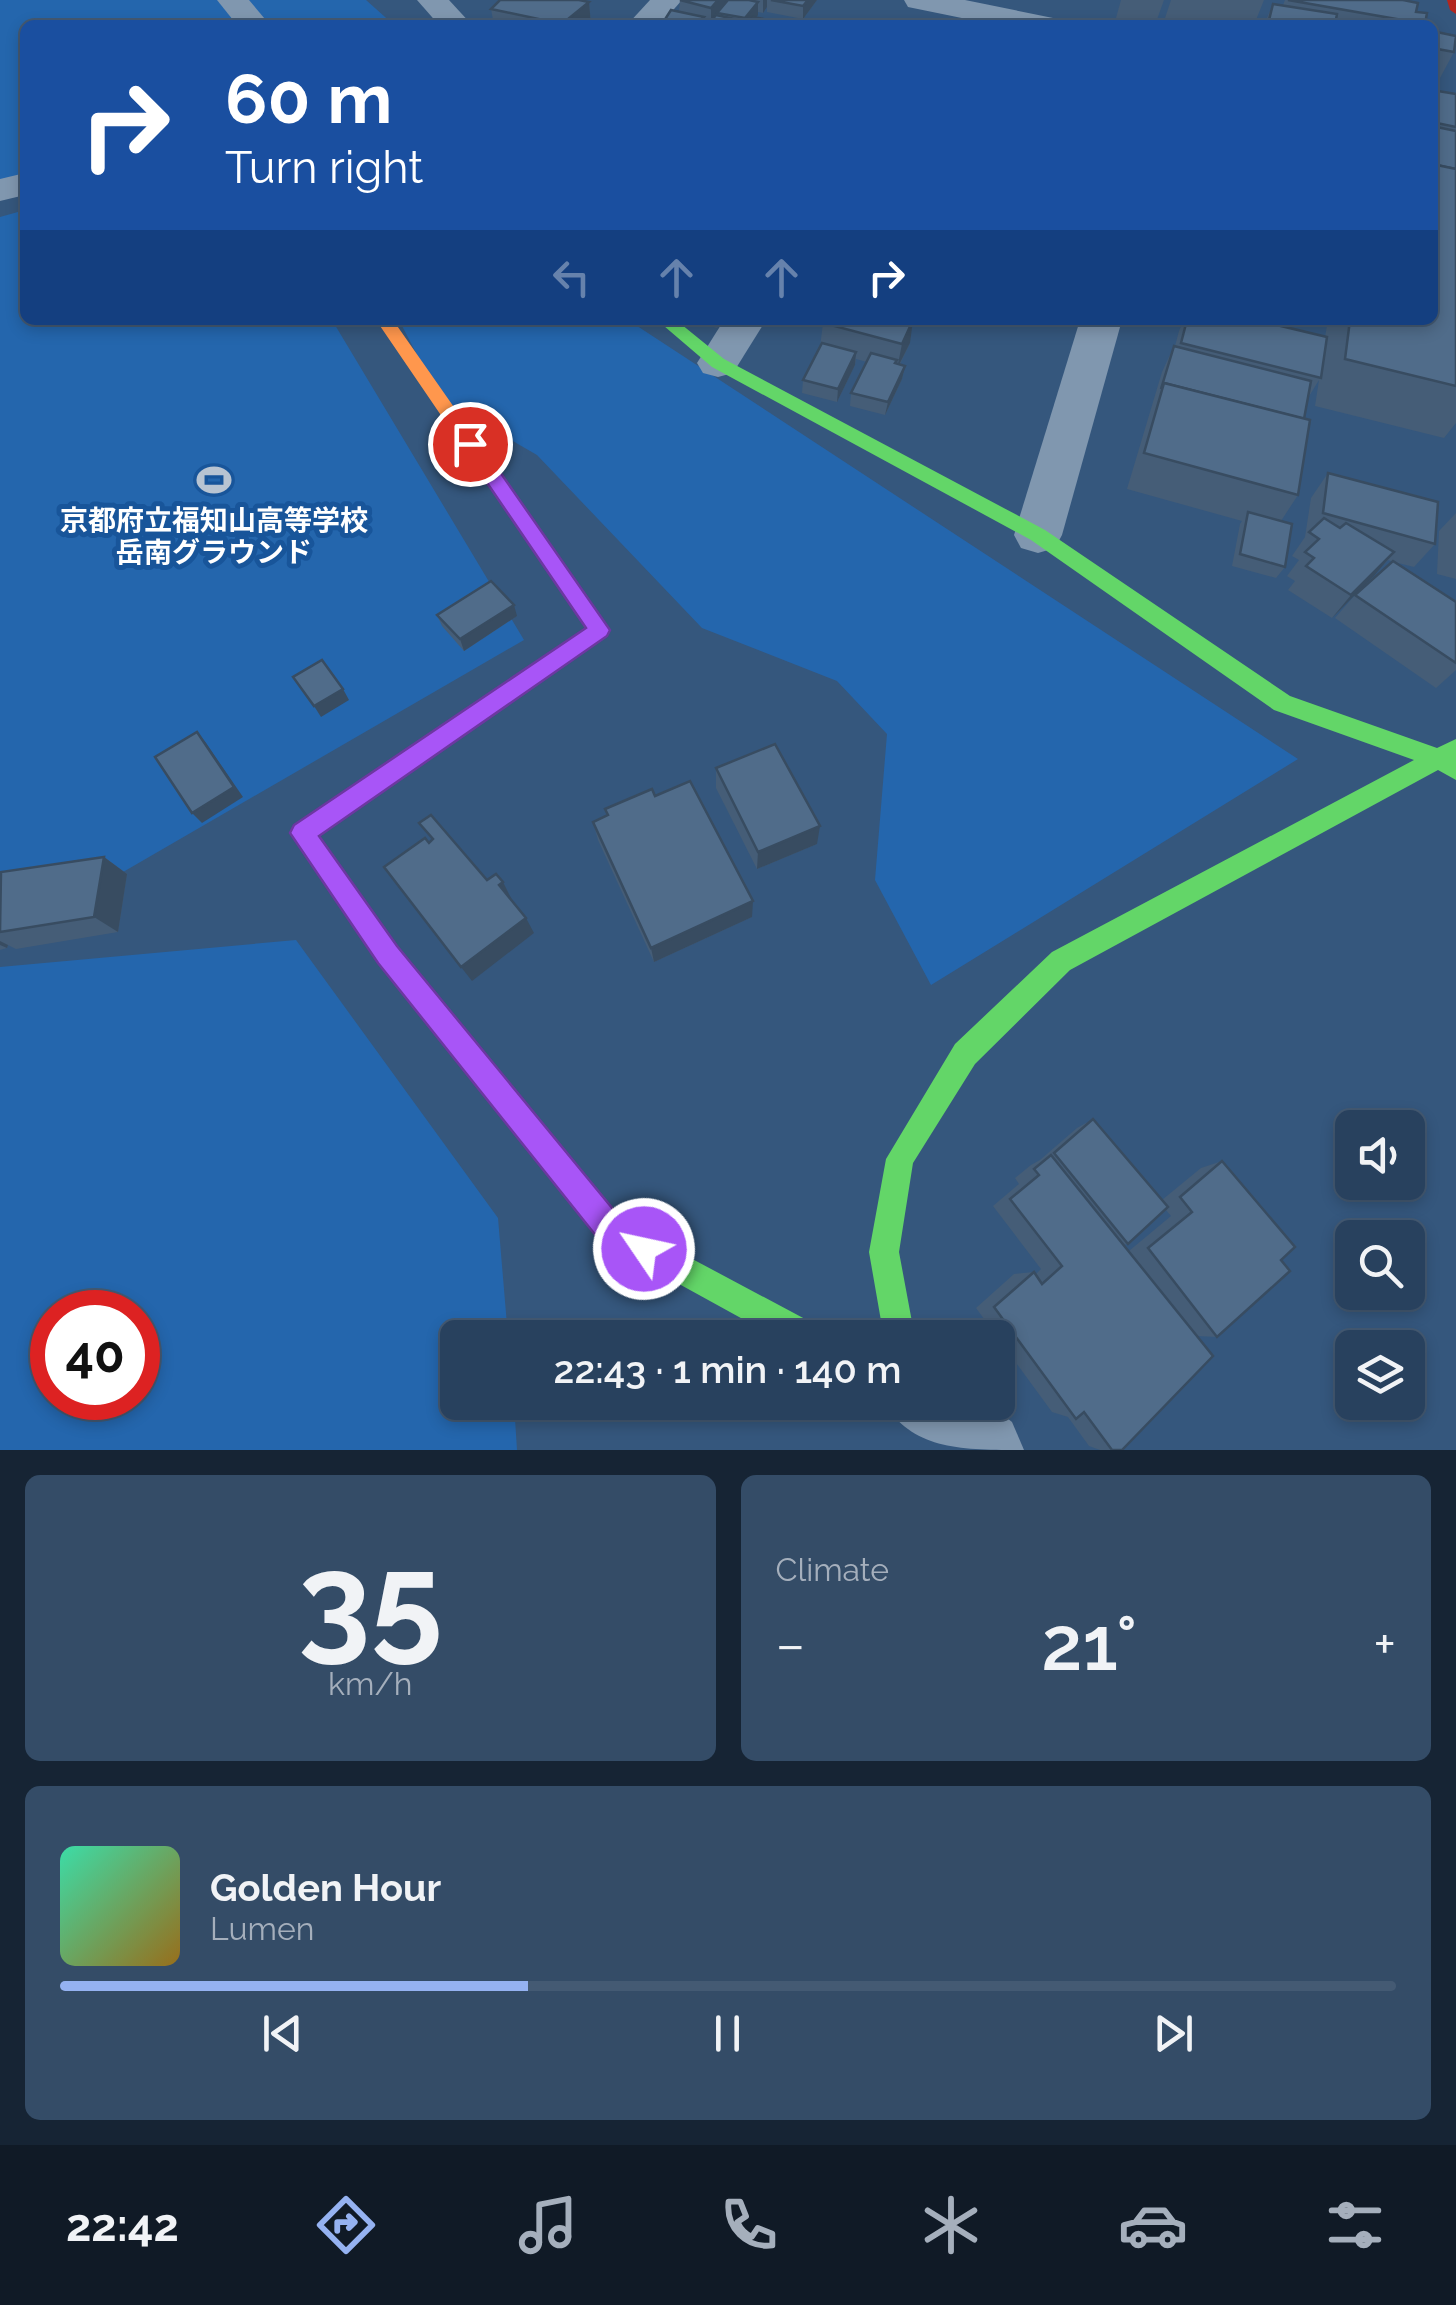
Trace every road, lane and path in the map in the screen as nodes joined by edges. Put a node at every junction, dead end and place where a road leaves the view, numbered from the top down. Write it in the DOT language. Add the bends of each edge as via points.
graph roads {
  1 [pos="232,0"];
  2 [pos="432,0"];
  3 [pos="667,0"];
  4 [pos="1453,0"];
  5 [pos="931,10"];
  6 [pos="1456,10"];
  7 [pos="250,20"];
  8 [pos="451,20"];
  9 [pos="648,20"];
  10 [pos="1005,20"];
  11 [pos="387,325"];
  12 [pos="671,325"];
  13 [pos="742,325"];
  14 [pos="1100,325"];
  15 [pos="718,363"];
  16 [pos="1038,535"];
  17 [pos="1451,759"];
  18 [pos="775,1320"];
  19 [pos="897,1320"];
  20 [pos="946,1420"];
  21 [pos="984,1450"];
  1 -- 7 [label="street"];
  2 -- 8 [label="street"];
  3 -- 9 [label="street"];
  4 -- 6 [label="street"];
  5 -- 10 [label="street"];
  11 -- 18 [label="street" via="599,630 302,833 388,954 612,1231"];
  12 -- 15 [label="street"];
  13 -- 15 [label="street"];
  14 -- 16 [label="street"];
  15 -- 16 [label="street"];
  16 -- 17 [label="street" via="1282,703"];
  17 -- 19 [label="street" via="1061,961 964,1054 900,1159 884,1252"];
  20 -- 21 [label="street"];
}
